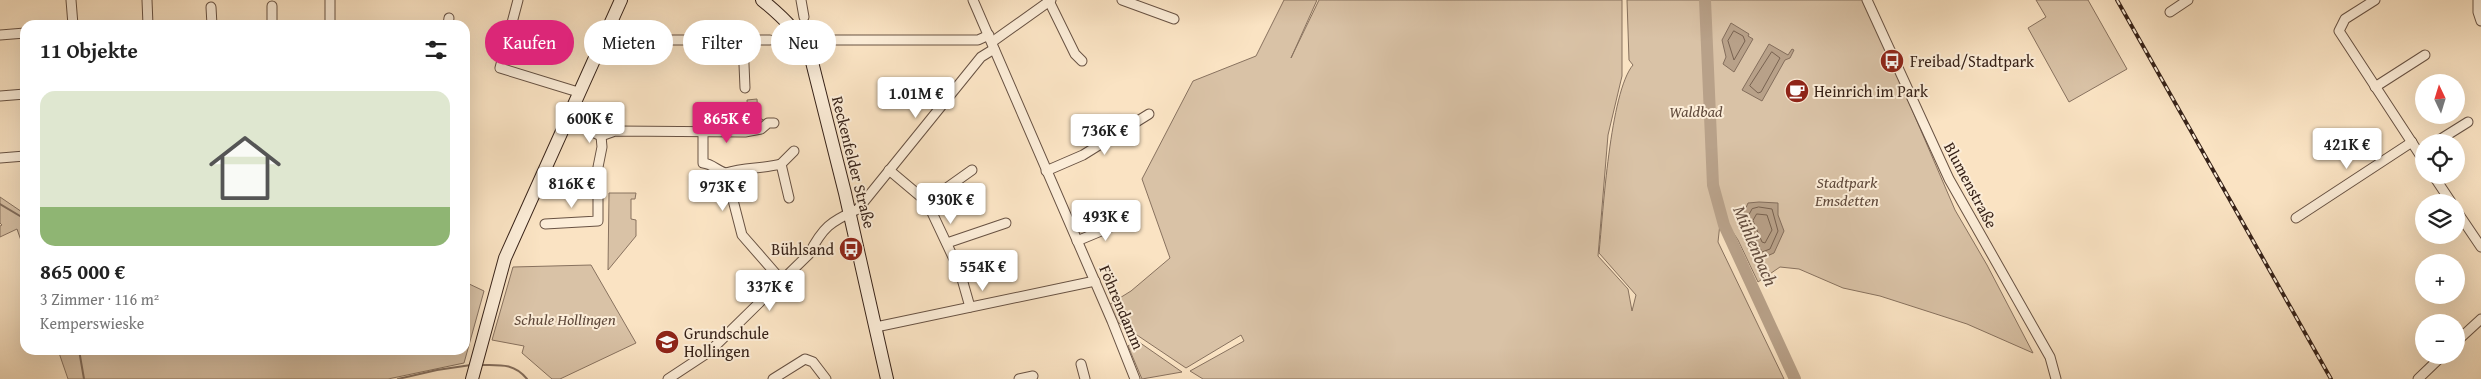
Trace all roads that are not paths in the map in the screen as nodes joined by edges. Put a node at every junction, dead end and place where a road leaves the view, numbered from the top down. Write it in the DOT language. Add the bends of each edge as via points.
graph roads {
  1 [pos="71,0"];
  2 [pos="147,0"];
  3 [pos="330,0"];
  4 [pos="518,0"];
  5 [pos="621,0"];
  6 [pos="762,0"];
  7 [pos="800,0"];
  8 [pos="973,0"];
  9 [pos="1122,0"];
  10 [pos="1867,0"];
  11 [pos="2188,0"];
  12 [pos="2375,0"];
  13 [pos="2478,0"];
  14 [pos="1050,1"];
  15 [pos="272,6"];
  16 [pos="211,7"];
  17 [pos="2170,12"];
  18 [pos="804,17"];
  19 [pos="1174,19"];
  20 [pos="73,20"];
  21 [pos="148,20"];
  22 [pos="212,20"];
  23 [pos="272,20"];
  24 [pos="330,20"];
  25 [pos="611,20"];
  26 [pos="785,20"];
  27 [pos="2481,21"];
  28 [pos="20,33"];
  29 [pos="0,35"];
  30 [pos="761,40"];
  31 [pos="770,40"];
  32 [pos="836,40"];
  33 [pos="992,42"];
  34 [pos="2425,55"];
  35 [pos="1082,61"];
  36 [pos="590,65"];
  37 [pos="744,65"];
  38 [pos="813,65"];
  39 [pos="2375,87"];
  40 [pos="745,88"];
  41 [pos="578,92"];
  42 [pos="20,94"];
  43 [pos="0,96"];
  44 [pos="1149,114"];
  45 [pos="566,120"];
  46 [pos="2468,122"];
  47 [pos="774,123"];
  48 [pos="704,132"];
  49 [pos="2449,134"];
  50 [pos="602,136"];
  51 [pos="2412,142"];
  52 [pos="2415,146"];
  53 [pos="794,151"];
  54 [pos="20,156"];
  55 [pos="0,158"];
  56 [pos="781,164"];
  57 [pos="889,170"];
  58 [pos="972,170"];
  59 [pos="1046,171"];
  60 [pos="726,173"];
  61 [pos="789,198"];
  62 [pos="928,202"];
  63 [pos="849,213"];
  64 [pos="2296,218"];
  65 [pos="2465,221"];
  66 [pos="1125,222"];
  67 [pos="1006,223"];
  68 [pos="545,224"];
  69 [pos="2478,236"];
  70 [pos="1077,241"];
  71 [pos="947,244"];
  72 [pos="2481,247"];
  73 [pos="1095,281"];
  74 [pos="783,282"];
  75 [pos="970,307"];
  76 [pos="2480,322"];
  77 [pos="876,327"];
  78 [pos="2465,334"];
  79 [pos="1082,364"];
  80 [pos="2434,364"];
  81 [pos="472,376"];
  82 [pos="1033,376"];
  83 [pos="668,379"];
  84 [pos="773,379"];
  85 [pos="826,379"];
  86 [pos="887,379"];
  87 [pos="1020,379"];
  88 [pos="1084,379"];
  89 [pos="1135,379"];
  90 [pos="2056,379"];
  91 [pos="2418,379"];
  1 -- 20 [label="street"];
  2 -- 21 [label="street"];
  3 -- 24 [label="street"];
  4 -- 41 [label="street" via="500,68"];
  5 -- 25 [label="street"];
  6 -- 26 [label="street, Reckenfelder Straße"];
  7 -- 18 [label="street"];
  8 -- 33 [label="street, Föhrendamm"];
  9 -- 19 [label="street"];
  10 -- 90 [label="street, Blumenstraße" via="1950,179 2050,357"];
  11 -- 17 [label="street"];
  12 -- 39 [label="street" via="2345,20 2339,31"];
  13 -- 27 [label="street"];
  14 -- 33 [label="street"];
  14 -- 35 [label="street" via="1074,54"];
  15 -- 23 [label="street"];
  16 -- 22 [label="street"];
  28 -- 29 [label="street"];
  30 -- 31 [label="street"];
  32 -- 33 [label="street"];
  33 -- 57 [label="street"];
  33 -- 59 [label="street, Föhrendamm"];
  34 -- 39 [label="street"];
  36 -- 41 [label="street"];
  37 -- 40 [label="street"];
  38 -- 63 [label="street, Reckenfelder Straße"];
  39 -- 51 [label="street"];
  41 -- 45 [label="street"];
  42 -- 43 [label="street"];
  44 -- 59 [label="street" via="1091,150"];
  45 -- 50 [label="street"];
  45 -- 81 [label="street" via="505,258"];
  46 -- 49 [label="street"];
  47 -- 48 [label="street" via="768,122 761,129 745,132"];
  48 -- 50 [label="street" via="616,131"];
  48 -- 60 [label="street" via="703,163 712,164"];
  50 -- 68 [label="street" via="598,221"];
  51 -- 52 [label="street"];
  51 -- 64 [label="street"];
  53 -- 56 [label="street"];
  54 -- 55 [label="street"];
  56 -- 60 [label="street" via="768,168 741,168"];
  56 -- 61 [label="street"];
  57 -- 62 [label="street"];
  57 -- 63 [label="street" via="862,205"];
  58 -- 62 [label="street"];
  59 -- 70 [label="street, Föhrendamm"];
  60 -- 74 [label="street" via="742,235"];
  62 -- 71 [label="street"];
  63 -- 74 [label="street" via="816,237 809,254"];
  63 -- 77 [label="street, Reckenfelder Straße"];
  65 -- 69 [label="street"];
  66 -- 70 [label="street"];
  67 -- 71 [label="street"];
  69 -- 72 [label="street"];
  70 -- 73 [label="street, Föhrendamm"];
  71 -- 75 [label="street" via="965,284"];
  73 -- 75 [label="street"];
  73 -- 89 [label="street, Föhrendamm"];
  74 -- 83 [label="street" via="709,352"];
  75 -- 77 [label="street"];
  76 -- 78 [label="street"];
  77 -- 86 [label="street, Reckenfelder Straße"];
  79 -- 88 [label="street"];
  80 -- 91 [label="street"];
  82 -- 87 [label="street"];
  84 -- 85 [label="street" via="805,358 813,362"];
}
